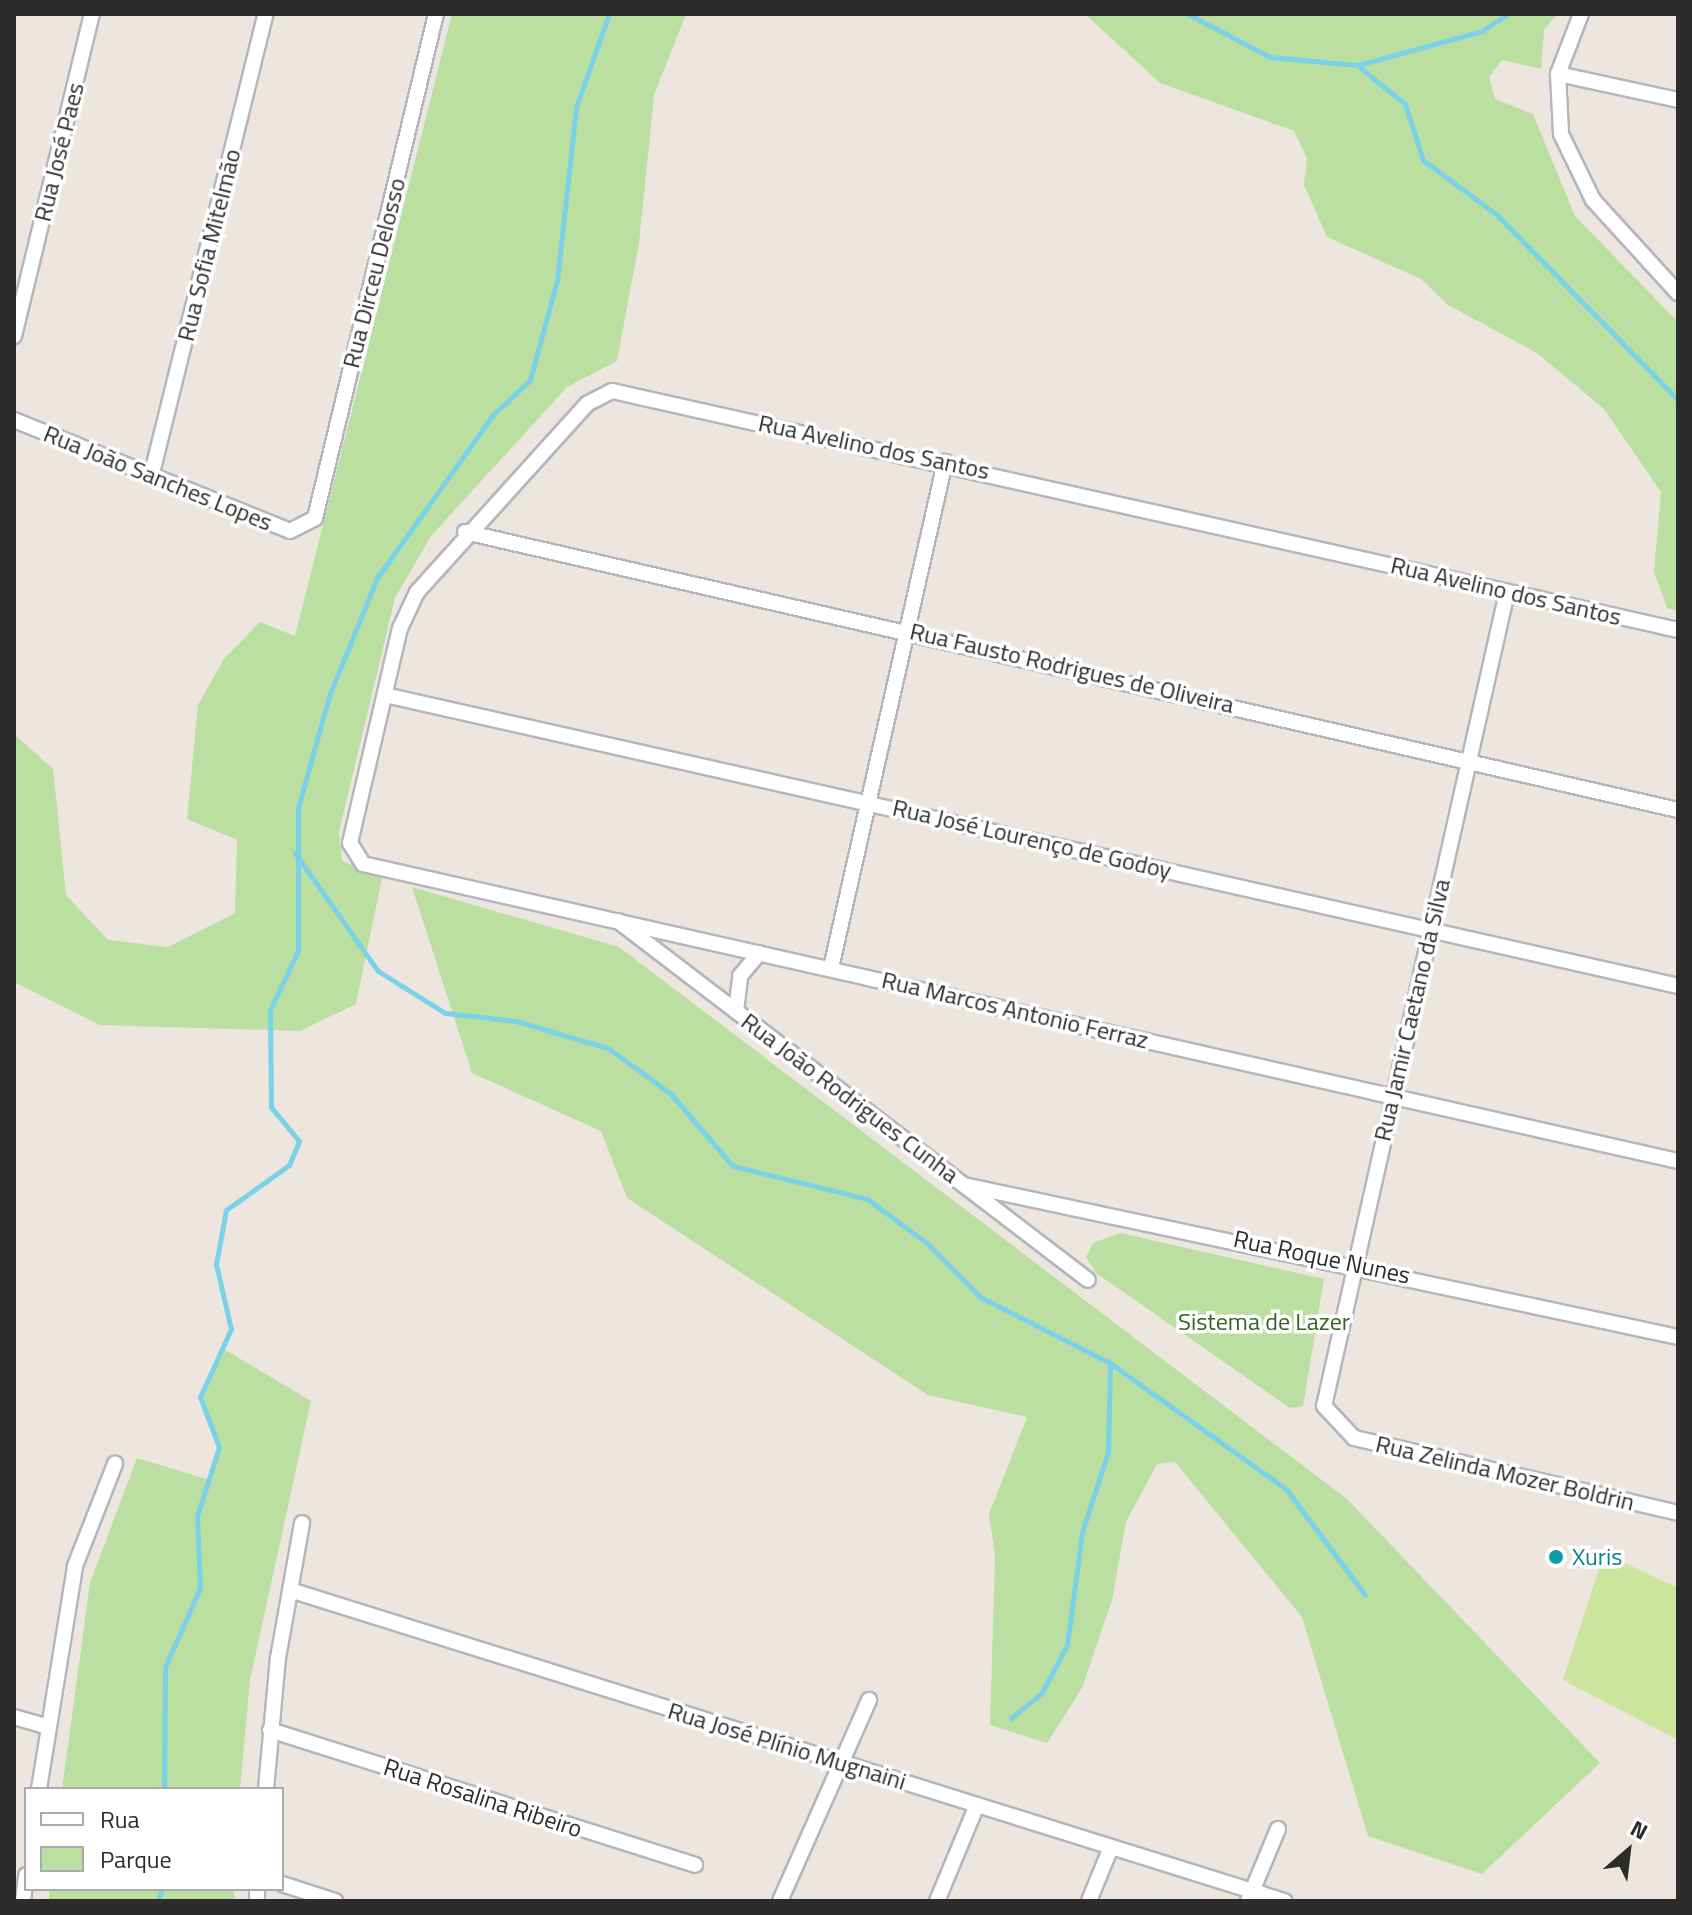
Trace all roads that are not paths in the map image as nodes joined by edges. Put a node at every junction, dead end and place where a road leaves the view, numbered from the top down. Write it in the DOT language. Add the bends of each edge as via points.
graph roads {
  1 [pos="92,14"];
  2 [pos="266,14"];
  3 [pos="436,14"];
  4 [pos="1581,14"];
  5 [pos="1558,74"];
  6 [pos="1678,100"];
  7 [pos="1672,281"];
  8 [pos="1678,293"];
  9 [pos="14,336"];
  10 [pos="14,420"];
  11 [pos="945,462"];
  12 [pos="151,477"];
  13 [pos="303,528"];
  14 [pos="465,532"];
  15 [pos="1507,592"];
  16 [pos="908,630"];
  17 [pos="1678,630"];
  18 [pos="385,695"];
  19 [pos="1469,761"];
  20 [pos="869,802"];
  21 [pos="1678,810"];
  22 [pos="354,856"];
  23 [pos="612,916"];
  24 [pos="1430,929"];
  25 [pos="759,953"];
  26 [pos="831,968"];
  27 [pos="1678,986"];
  28 [pos="736,1011"];
  29 [pos="1393,1097"];
  30 [pos="1678,1161"];
  31 [pos="964,1185"];
  32 [pos="1354,1263"];
  33 [pos="1088,1280"];
  34 [pos="1678,1337"];
  35 [pos="1335,1425"];
  36 [pos="115,1464"];
  37 [pos="1678,1513"];
  38 [pos="302,1523"];
  39 [pos="290,1590"];
  40 [pos="869,1700"];
  41 [pos="14,1717"];
  42 [pos="48,1727"];
  43 [pos="270,1730"];
  44 [pos="841,1763"];
  45 [pos="39,1787"];
  46 [pos="266,1787"];
  47 [pos="977,1805"];
  48 [pos="1278,1829"];
  49 [pos="1111,1847"];
  50 [pos="695,1865"];
  51 [pos="22,1880"];
  52 [pos="284,1885"];
  53 [pos="1250,1896"];
  54 [pos="23,1901"];
  55 [pos="335,1901"];
  56 [pos="780,1901"];
  57 [pos="937,1901"];
  58 [pos="1089,1901"];
  59 [pos="1284,1901"];
  1 -- 9 [label="street, Rua José Paes"];
  2 -- 12 [label="street, Rua Sofia Mitelmão"];
  3 -- 13 [label="street, Rua Dirceu Delosso" via="315,518"];
  4 -- 5 [label="street"];
  5 -- 6 [label="street"];
  5 -- 7 [label="street" via="1557,116 1580,178 1614,227"];
  7 -- 8 [label="street"];
  10 -- 12 [label="street, Rua João Sanches Lopes"];
  11 -- 14 [label="street, Rua Avelino dos Santos" via="612,391 587,404"];
  11 -- 15 [label="street, Rua Avelino dos Santos"];
  11 -- 16 [label="street"];
  12 -- 13 [label="street, Rua João Sanches Lopes" via="290,531"];
  14 -- 16 [label="street, Rua Fausto Rodrigues de Oliveira"];
  14 -- 18 [label="street, Rua Avelino dos Santos" via="417,592"];
  15 -- 17 [label="street, Rua Avelino dos Santos"];
  15 -- 19 [label="street, Rua Jamir Caetano da Silva"];
  16 -- 19 [label="street, Rua Fausto Rodrigues de Oliveira"];
  16 -- 20 [label="street"];
  18 -- 20 [label="street, Rua José Lourenço de Godoy"];
  18 -- 22 [label="street, Rua Avelino dos Santos"];
  19 -- 21 [label="street, Rua Fausto Rodrigues de Oliveira"];
  19 -- 24 [label="street, Rua Jamir Caetano da Silva"];
  20 -- 24 [label="street, Rua José Lourenço de Godoy"];
  20 -- 26 [label="street"];
  22 -- 23 [label="street, Rua Marcos Antonio Ferraz" via="363,864"];
  23 -- 25 [label="street, Rua Marcos Antonio Ferraz"];
  23 -- 28 [label="street, Rua João Rodrigues Cunha"];
  24 -- 27 [label="street, Rua José Lourenço de Godoy"];
  24 -- 29 [label="street, Rua Jamir Caetano da Silva"];
  25 -- 26 [label="street, Rua Marcos Antonio Ferraz"];
  25 -- 28 [label="street" via="740,976"];
  26 -- 29 [label="street, Rua Marcos Antonio Ferraz"];
  28 -- 31 [label="street, Rua João Rodrigues Cunha"];
  29 -- 30 [label="street, Rua Marcos Antonio Ferraz"];
  29 -- 32 [label="street, Rua Jamir Caetano da Silva"];
  31 -- 32 [label="street, Rua Roque Nunes"];
  31 -- 33 [label="street, Rua João Rodrigues Cunha"];
  32 -- 34 [label="street, Rua Roque Nunes"];
  32 -- 35 [label="street, Rua Jamir Caetano da Silva" via="1324,1406"];
  35 -- 37 [label="street, Rua Zelinda Mozer Boldrin" via="1354,1438"];
  36 -- 42 [label="street" via="75,1566"];
  38 -- 39 [label="street"];
  39 -- 43 [label="street"];
  39 -- 44 [label="street, Rua José Plínio Mugnaini"];
  40 -- 44 [label="street"];
  41 -- 42 [label="street"];
  42 -- 45 [label="street"];
  43 -- 46 [label="street"];
  43 -- 50 [label="street, Rua Rosalina Ribeiro"];
  44 -- 47 [label="street, Rua José Plínio Mugnaini"];
  44 -- 56 [label="street"];
  47 -- 49 [label="street, Rua José Plínio Mugnaini"];
  47 -- 57 [label="street"];
  48 -- 53 [label="street"];
  49 -- 53 [label="street, Rua José Plínio Mugnaini"];
  49 -- 58 [label="street"];
  51 -- 54 [label="street"];
  52 -- 55 [label="street"];
  53 -- 59 [label="street, Rua José Plínio Mugnaini"];
}
